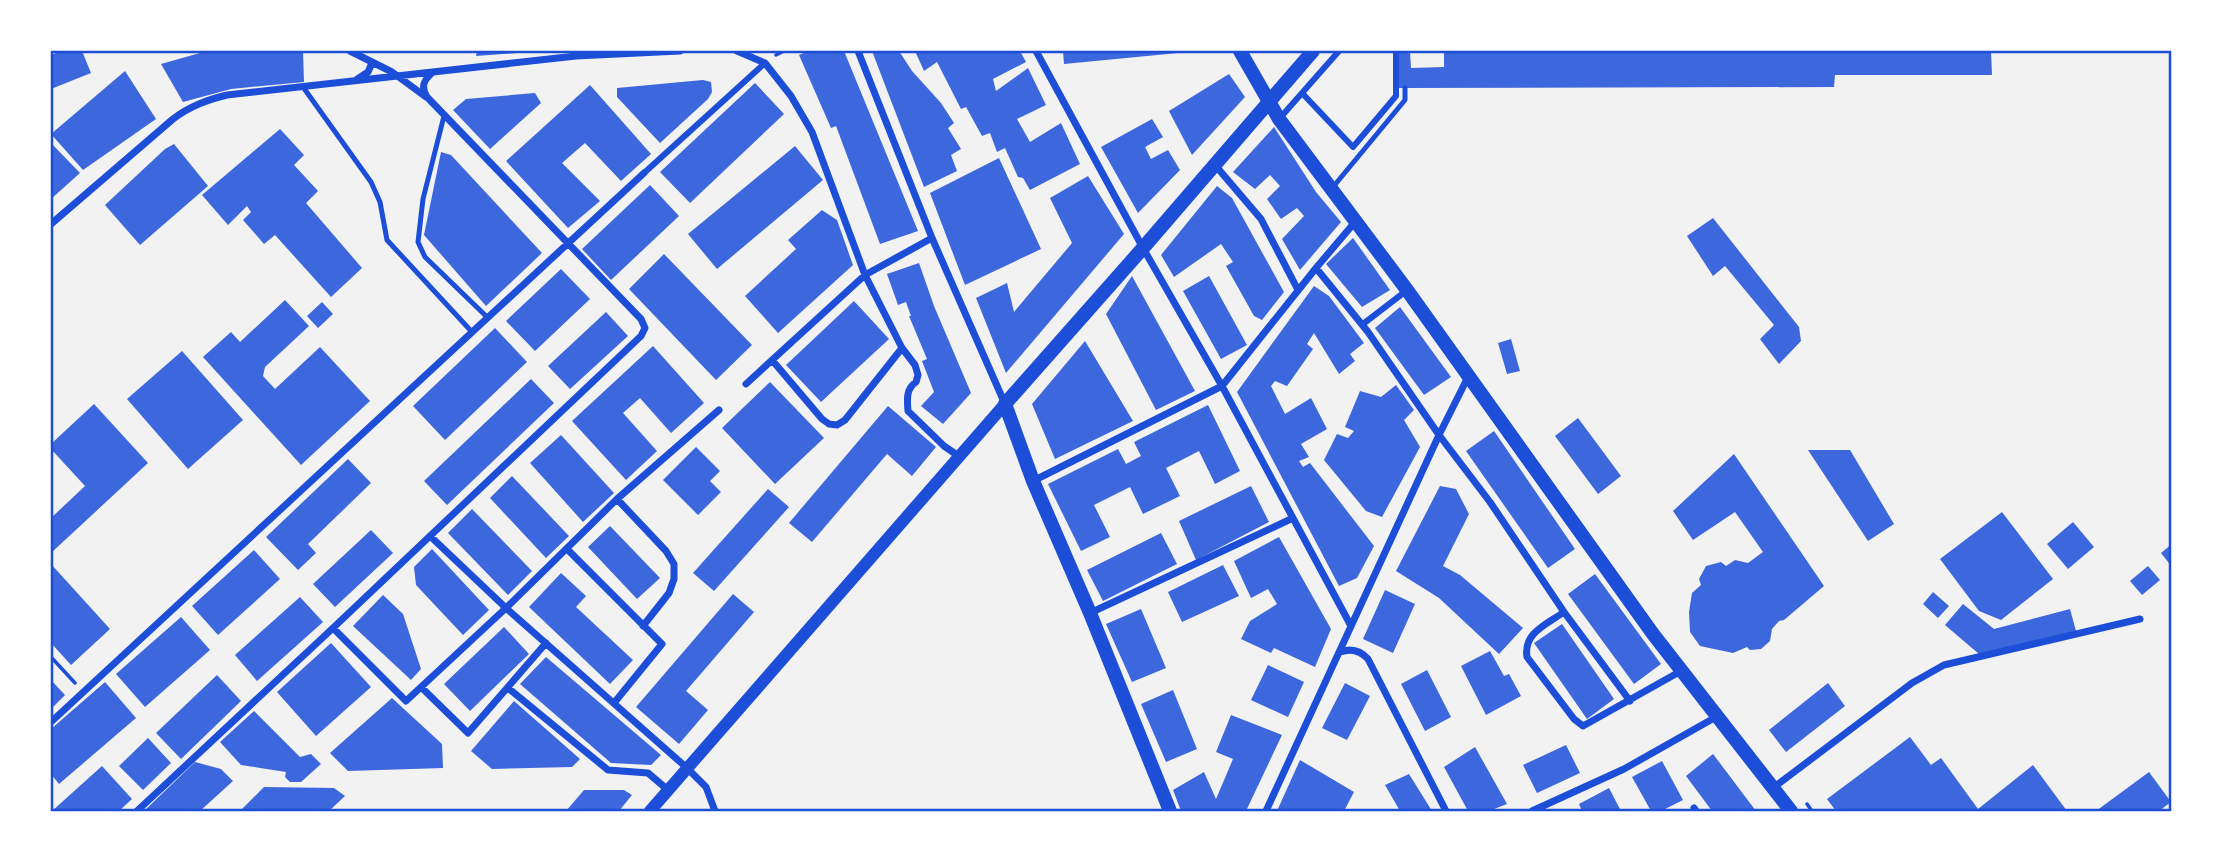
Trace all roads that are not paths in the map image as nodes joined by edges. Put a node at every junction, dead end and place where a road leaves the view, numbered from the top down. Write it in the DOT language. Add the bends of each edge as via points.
graph roads {
  1 [pos="350,51"];
  2 [pos="680,51"];
  3 [pos="737,51"];
  4 [pos="858,51"];
  5 [pos="1036,51"];
  6 [pos="1240,51"];
  7 [pos="1312,51"];
  8 [pos="1339,51"];
  9 [pos="1396,51"];
  10 [pos="765,62"];
  11 [pos="372,63"];
  12 [pos="432,74"];
  13 [pos="400,77"];
  14 [pos="342,83"];
  15 [pos="303,87"];
  16 [pos="1405,88"];
  17 [pos="1302,93"];
  18 [pos="427,97"];
  19 [pos="1268,102"];
  20 [pos="444,116"];
  21 [pos="1279,119"];
  22 [pos="1215,165"];
  23 [pos="644,173"];
  24 [pos="1331,189"];
  25 [pos="1355,222"];
  26 [pos="51,224"];
  27 [pos="932,238"];
  28 [pos="568,243"];
  29 [pos="1143,248"];
  30 [pos="1316,268"];
  31 [pos="865,275"];
  32 [pos="1298,290"];
  33 [pos="1407,290"];
  34 [pos="487,317"];
  35 [pos="1363,324"];
  36 [pos="472,332"];
  37 [pos="902,348"];
  38 [pos="772,360"];
  39 [pos="1468,377"];
  40 [pos="746,384"];
  41 [pos="1222,386"];
  42 [pos="1005,404"];
  43 [pos="719,410"];
  44 [pos="1439,435"];
  45 [pos="961,457"];
  46 [pos="1033,481"];
  47 [pos="617,499"];
  48 [pos="1293,518"];
  49 [pos="430,536"];
  50 [pos="567,549"];
  51 [pos="506,608"];
  52 [pos="1564,612"];
  53 [pos="1090,613"];
  54 [pos="2140,620"];
  55 [pos="643,626"];
  56 [pos="1351,626"];
  57 [pos="334,628"];
  58 [pos="547,643"];
  59 [pos="1340,652"];
  60 [pos="1681,671"];
  61 [pos="421,687"];
  62 [pos="508,688"];
  63 [pos="1630,701"];
  64 [pos="614,703"];
  65 [pos="1716,716"];
  66 [pos="51,722"];
  67 [pos="687,768"];
  68 [pos="1773,788"];
  69 [pos="668,790"];
  70 [pos="136,811"];
  71 [pos="650,811"];
  72 [pos="715,811"];
  73 [pos="1170,811"];
  74 [pos="1266,811"];
  75 [pos="1446,811"];
  76 [pos="1532,811"];
  77 [pos="1791,811"];
  1 -- 11 [label="street"];
  2 -- 12 [label="street" via="576,56"];
  3 -- 10 [label="street"];
  4 -- 27 [label="street"];
  5 -- 29 [label="street"];
  6 -- 19 [label="main road"];
  7 -- 19 [label="main road"];
  8 -- 17 [label="street"];
  9 -- 17 [label="street" via="1396,96 1353,147"];
  10 -- 23 [label="street"];
  10 -- 31 [label="street" via="812,132"];
  11 -- 13 [label="street"];
  11 -- 14 [label="street" via="363,76"];
  12 -- 13 [label="street"];
  12 -- 18 [label="street" via="422,87"];
  13 -- 14 [label="street"];
  13 -- 18 [label="street"];
  14 -- 15 [label="street"];
  15 -- 26 [label="street" via="228,95 187,108"];
  15 -- 36 [label="lane" via="371,182 387,240"];
  16 -- 24 [label="lane" via="1405,100"];
  17 -- 21 [label="street"];
  18 -- 20 [label="street"];
  19 -- 21 [label="main road"];
  19 -- 22 [label="main road"];
  20 -- 28 [label="street"];
  20 -- 34 [label="lane" via="418,242 425,257"];
  21 -- 24 [label="main road"];
  22 -- 29 [label="main road"];
  22 -- 32 [label="street" via="1261,219"];
  23 -- 28 [label="street"];
  24 -- 25 [label="main road"];
  25 -- 30 [label="street"];
  25 -- 33 [label="main road"];
  27 -- 31 [label="street"];
  27 -- 42 [label="street"];
  28 -- 34 [label="street"];
  28 -- 49 [label="street" via="641,318 645,328"];
  29 -- 41 [label="street"];
  29 -- 42 [label="main road"];
  30 -- 32 [label="street"];
  30 -- 35 [label="street"];
  31 -- 37 [label="street"];
  31 -- 38 [label="street"];
  32 -- 41 [label="street"];
  33 -- 35 [label="street"];
  33 -- 39 [label="main road"];
  34 -- 36 [label="street"];
  35 -- 44 [label="street"];
  36 -- 66 [label="street"];
  37 -- 38 [label="street" via="837,425 822,419"];
  37 -- 45 [label="street" via="918,375 907,396 908,411"];
  38 -- 40 [label="street"];
  39 -- 44 [label="street"];
  39 -- 60 [label="main road"];
  41 -- 46 [label="street"];
  41 -- 48 [label="street"];
  42 -- 45 [label="street"];
  42 -- 46 [label="main road"];
  43 -- 47 [label="street"];
  44 -- 52 [label="street"];
  44 -- 56 [label="street"];
  45 -- 67 [label="street"];
  46 -- 53 [label="main road"];
  47 -- 50 [label="street"];
  47 -- 55 [label="street" via="674,564 669,593"];
  48 -- 53 [label="street"];
  48 -- 56 [label="street"];
  49 -- 51 [label="street"];
  49 -- 57 [label="street"];
  50 -- 51 [label="street"];
  50 -- 55 [label="street"];
  51 -- 58 [label="street"];
  51 -- 61 [label="street"];
  52 -- 63 [label="street"];
  52 -- 63 [label="street" via="1529,637 1527,657 1583,726"];
  53 -- 73 [label="main road"];
  54 -- 68 [label="street" via="1944,665 1912,682"];
  55 -- 64 [label="street" via="662,644"];
  56 -- 59 [label="street"];
  57 -- 61 [label="street" via="406,701"];
  57 -- 70 [label="street"];
  58 -- 62 [label="street"];
  58 -- 64 [label="street"];
  59 -- 74 [label="street"];
  59 -- 75 [label="street" via="1355,650 1368,659"];
  60 -- 63 [label="street"];
  60 -- 65 [label="main road"];
  61 -- 62 [label="street" via="468,733"];
  62 -- 69 [label="street" via="608,770 648,773"];
  64 -- 67 [label="street"];
  65 -- 68 [label="main road"];
  65 -- 76 [label="street" via="1624,769"];
  67 -- 69 [label="street"];
  67 -- 72 [label="street" via="706,787"];
  68 -- 77 [label="main road"];
  69 -- 71 [label="street"];
}
